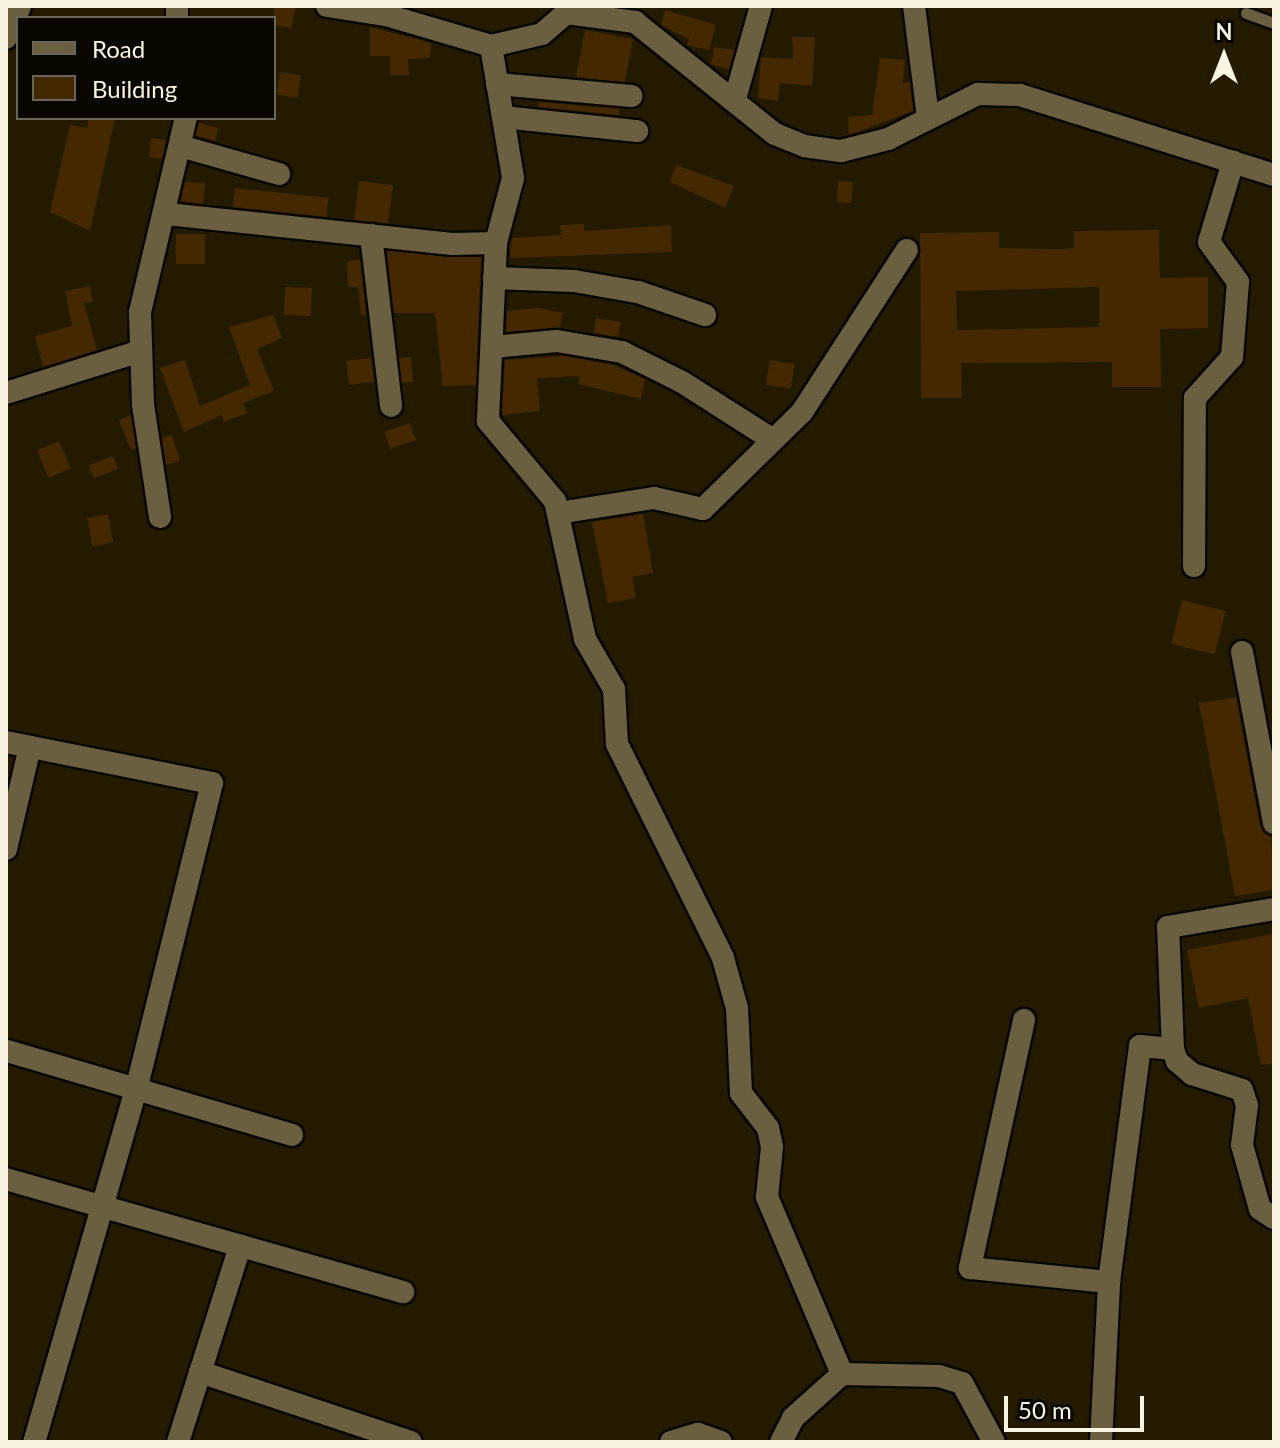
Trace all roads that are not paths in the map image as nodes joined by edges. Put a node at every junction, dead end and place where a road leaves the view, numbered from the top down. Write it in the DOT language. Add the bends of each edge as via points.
graph roads {
  1 [pos="20,6"];
  2 [pos="327,6"];
  3 [pos="761,6"];
  4 [pos="914,6"];
  5 [pos="562,10"];
  6 [pos="1246,13"];
  7 [pos="645,17"];
  8 [pos="1274,23"];
  9 [pos="6,38"];
  10 [pos="491,46"];
  11 [pos="497,84"];
  12 [pos="631,96"];
  13 [pos="735,99"];
  14 [pos="503,117"];
  15 [pos="928,117"];
  16 [pos="186,120"];
  17 [pos="637,131"];
  18 [pos="180,146"];
  19 [pos="1233,162"];
  20 [pos="279,174"];
  21 [pos="1274,175"];
  22 [pos="167,214"];
  23 [pos="371,235"];
  24 [pos="496,243"];
  25 [pos="907,250"];
  26 [pos="494,278"];
  27 [pos="705,315"];
  28 [pos="492,347"];
  29 [pos="141,351"];
  30 [pos="6,393"];
  31 [pos="391,406"];
  32 [pos="770,438"];
  33 [pos="558,513"];
  34 [pos="160,517"];
  35 [pos="1194,566"];
  36 [pos="1242,652"];
  37 [pos="6,742"];
  38 [pos="30,747"];
  39 [pos="1274,823"];
  40 [pos="6,849"];
  41 [pos="1274,909"];
  42 [pos="1024,1020"];
  43 [pos="1173,1049"];
  44 [pos="7,1051"];
  45 [pos="137,1086"];
  46 [pos="292,1135"];
  47 [pos="6,1179"];
  48 [pos="102,1208"];
  49 [pos="1274,1218"];
  50 [pos="240,1246"];
  51 [pos="1109,1282"];
  52 [pos="403,1292"];
  53 [pos="200,1372"];
  54 [pos="842,1374"];
  55 [pos="34,1442"];
  56 [pos="178,1442"];
  57 [pos="411,1442"];
  58 [pos="671,1442"];
  59 [pos="721,1442"];
  60 [pos="781,1442"];
  61 [pos="994,1442"];
  62 [pos="1101,1442"];
  1 -- 9 [label="street"];
  2 -- 10 [label="street" via="386,15"];
  3 -- 13 [label="street"];
  4 -- 15 [label="street"];
  5 -- 7 [label="street" via="635,22"];
  5 -- 10 [label="street" via="542,34"];
  6 -- 8 [label="lane"];
  7 -- 13 [label="street"];
  10 -- 11 [label="street"];
  11 -- 12 [label="street"];
  11 -- 14 [label="street"];
  13 -- 15 [label="street" via="775,134 804,146 841,151 888,139"];
  14 -- 17 [label="street"];
  14 -- 24 [label="street" via="513,178"];
  15 -- 19 [label="street" via="978,94 1020,95"];
  16 -- 18 [label="street"];
  18 -- 20 [label="street"];
  18 -- 22 [label="street"];
  19 -- 21 [label="street"];
  19 -- 35 [label="street" via="1209,242 1238,282 1232,357 1195,398"];
  22 -- 23 [label="street"];
  22 -- 29 [label="street" via="140,312"];
  23 -- 24 [label="street"];
  23 -- 31 [label="street"];
  24 -- 26 [label="street"];
  25 -- 32 [label="street" via="802,412"];
  26 -- 27 [label="street" via="574,281 638,292"];
  26 -- 28 [label="street"];
  28 -- 32 [label="street" via="557,341 622,352 682,382"];
  28 -- 33 [label="street" via="488,421 555,501"];
  29 -- 30 [label="street"];
  29 -- 34 [label="street" via="143,404"];
  32 -- 33 [label="street" via="703,509 654,498"];
  33 -- 54 [label="street" via="585,639 614,689 617,744 723,958 737,1008 741,1093 768,1128 772,1147 767,1197"];
  36 -- 39 [label="street"];
  37 -- 38 [label="street"];
  38 -- 40 [label="street"];
  38 -- 45 [label="street" via="212,783"];
  41 -- 43 [label="street" via="1168,927"];
  42 -- 51 [label="street" via="970,1268"];
  43 -- 49 [label="street" via="1177,1061 1192,1074 1246,1094 1242,1145 1260,1209"];
  43 -- 51 [label="street" via="1140,1046"];
  44 -- 45 [label="street"];
  45 -- 46 [label="street"];
  45 -- 48 [label="street"];
  47 -- 48 [label="street"];
  48 -- 50 [label="street"];
  48 -- 55 [label="street"];
  50 -- 52 [label="street"];
  50 -- 53 [label="street"];
  51 -- 62 [label="street"];
  53 -- 56 [label="street"];
  53 -- 57 [label="street"];
  54 -- 60 [label="street" via="793,1418"];
  54 -- 61 [label="street" via="939,1376 962,1383"];
  58 -- 59 [label="street" via="698,1434"];
}
